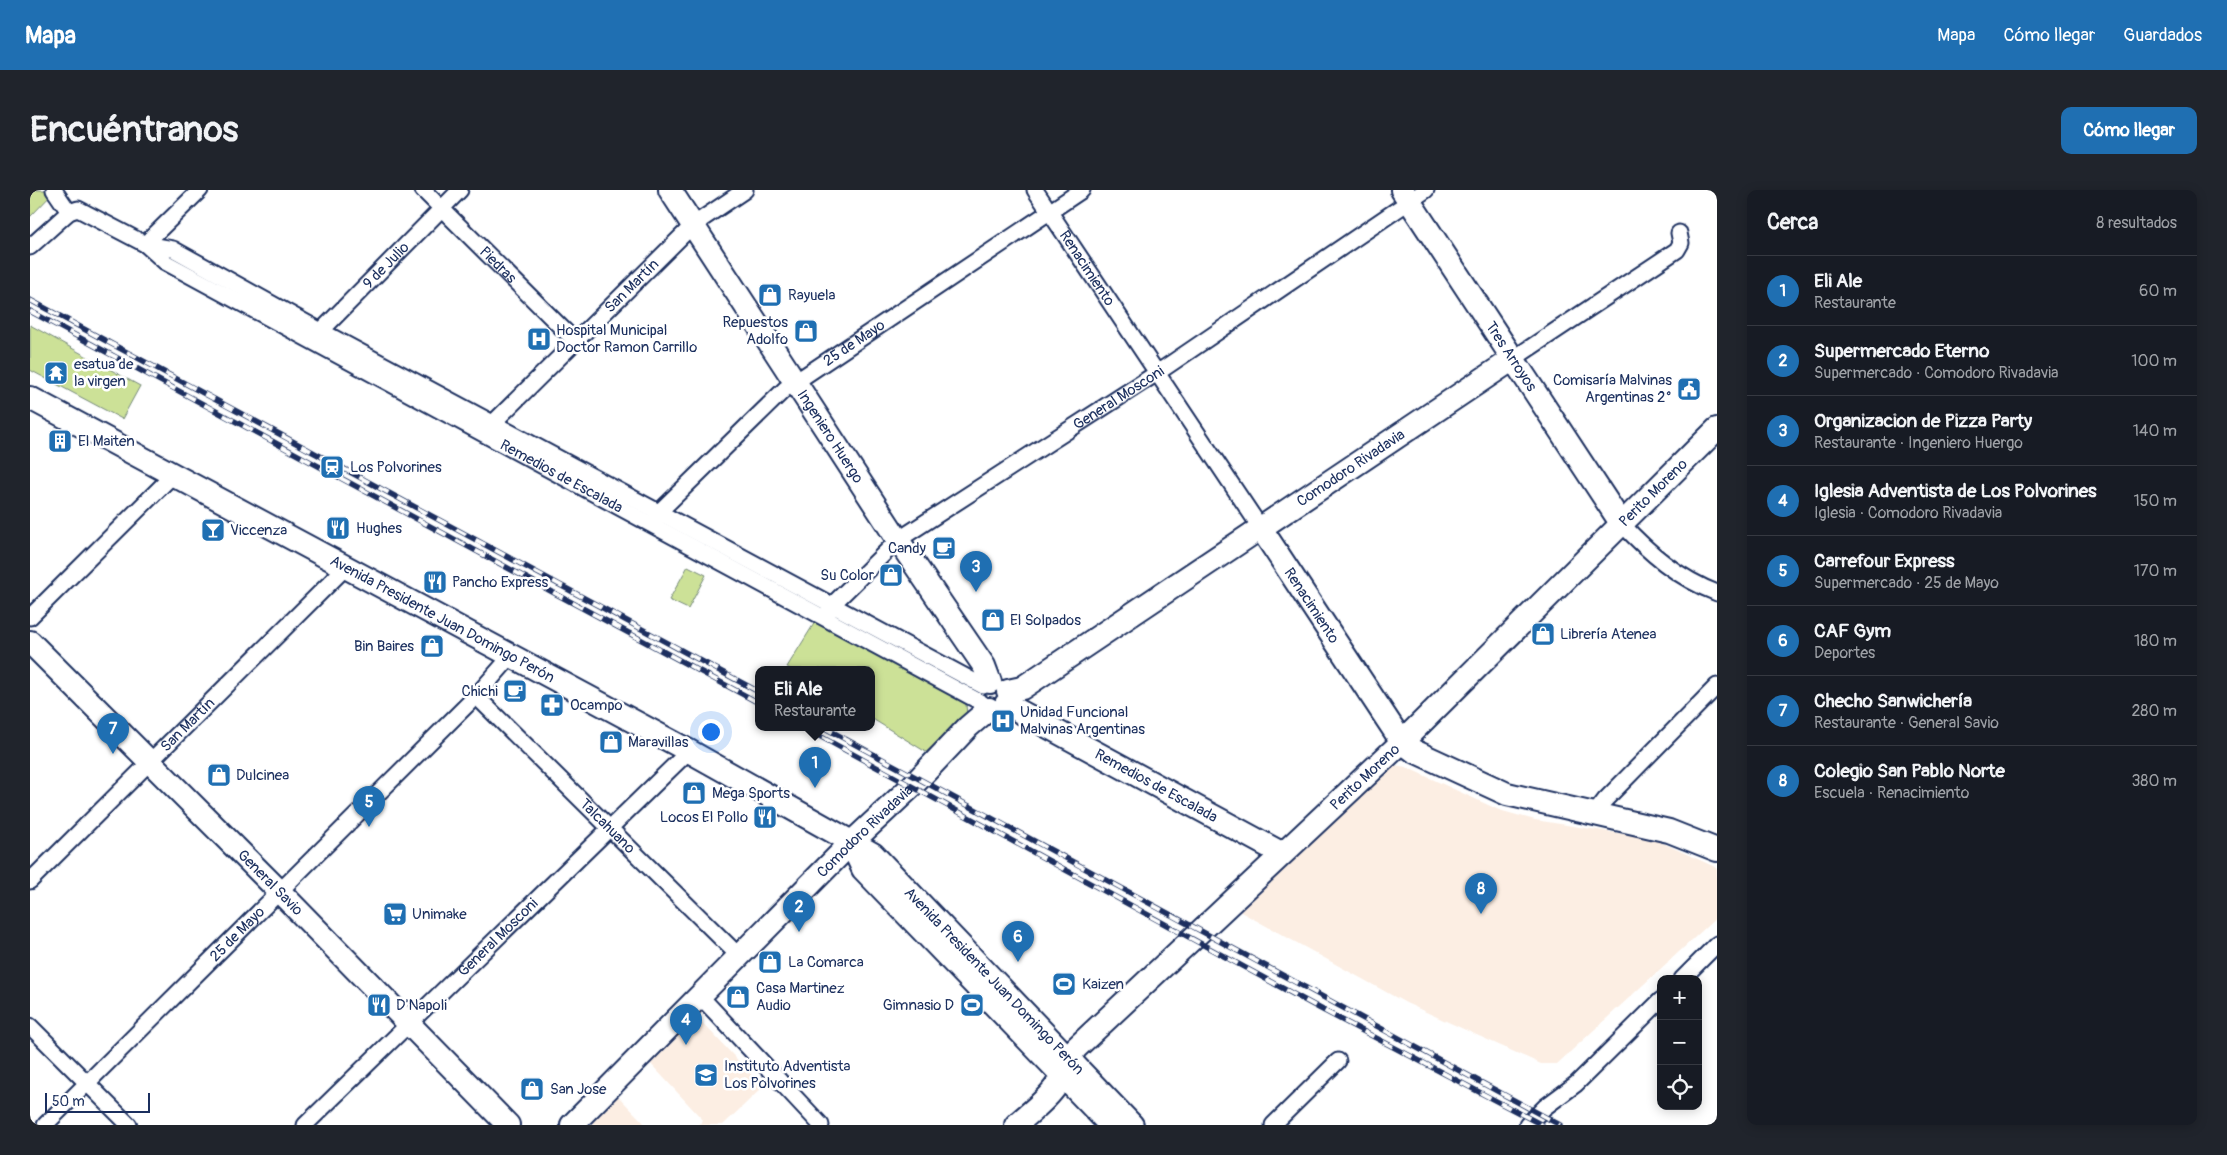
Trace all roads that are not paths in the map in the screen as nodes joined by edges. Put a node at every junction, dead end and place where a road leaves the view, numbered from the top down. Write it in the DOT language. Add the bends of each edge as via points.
graph roads {
  1 [pos="54,190"];
  2 [pos="200,190"];
  3 [pos="423,190"];
  4 [pos="460,190"];
  5 [pos="670,190"];
  6 [pos="745,190"];
  7 [pos="1035,190"];
  8 [pos="1082,190"];
  9 [pos="1412,194"];
  10 [pos="442,209"];
  11 [pos="1049,211"];
  12 [pos="69,212"];
  13 [pos="693,225"];
  14 [pos="1679,233"];
  15 [pos="145,244"];
  16 [pos="30,247"];
  17 [pos="317,336"];
  18 [pos="574,340"];
  19 [pos="1513,359"];
  20 [pos="1157,373"];
  21 [pos="796,380"];
  22 [pos="30,398"];
  23 [pos="1717,428"];
  24 [pos="490,429"];
  25 [pos="174,474"];
  26 [pos="659,512"];
  27 [pos="1621,523"];
  28 [pos="653,526"];
  29 [pos="1260,526"];
  30 [pos="898,540"];
  31 [pos="346,567"];
  32 [pos="1717,593"];
  33 [pos="828,613"];
  34 [pos="30,617"];
  35 [pos="30,642"];
  36 [pos="512,655"];
  37 [pos="1717,686"];
  38 [pos="476,696"];
  39 [pos="993,696"];
  40 [pos="1402,742"];
  41 [pos="689,751"];
  42 [pos="149,761"];
  43 [pos="1595,814"];
  44 [pos="610,828"];
  45 [pos="852,843"];
  46 [pos="1717,850"];
  47 [pos="1281,853"];
  48 [pos="30,882"];
  49 [pos="280,892"];
  50 [pos="1717,944"];
  51 [pos="740,957"];
  52 [pos="1686,975"];
  53 [pos="700,996"];
  54 [pos="1657,1004"];
  55 [pos="408,1024"];
  56 [pos="30,1026"];
  57 [pos="1338,1061"];
  58 [pos="1065,1068"];
  59 [pos="87,1083"];
  60 [pos="45,1125"];
  61 [pos="129,1125"];
  62 [pos="306,1125"];
  63 [pos="508,1125"];
  64 [pos="572,1125"];
  65 [pos="821,1125"];
  66 [pos="1016,1125"];
  67 [pos="1110,1125"];
  68 [pos="1132,1125"];
  69 [pos="1273,1125"];
  70 [pos="1527,1125"];
  1 -- 12 [label="street"];
  2 -- 15 [label="street"];
  3 -- 10 [label="street, Piedras"];
  4 -- 10 [label="street, 9 de Julio"];
  5 -- 13 [label="street, Ingeniero Huergo"];
  6 -- 13 [label="street, San Martín"];
  7 -- 11 [label="street, Renacimiento"];
  8 -- 11 [label="street, 25 de Mayo"];
  9 -- 19 [label="street, Tres Arroyos"];
  9 -- 20 [label="street, General Mosconi"];
  10 -- 17 [label="street, 9 de Julio"];
  10 -- 18 [label="street, Piedras"];
  11 -- 20 [label="street, Renacimiento"];
  11 -- 21 [label="street, 25 de Mayo"];
  12 -- 15 [label="street, Remedios de Escalada" via="78,210 90,214"];
  12 -- 16 [label="street"];
  13 -- 18 [label="street, San Martín"];
  13 -- 21 [label="street, Ingeniero Huergo"];
  14 -- 19 [label="street, Comodoro Rivadavia" via="1681,243 1677,250"];
  15 -- 17 [label="street, Remedios de Escalada" via="173,249"];
  17 -- 24 [label="street, Remedios de Escalada"];
  18 -- 24 [label="street, San Martín"];
  19 -- 27 [label="street, Tres Arroyos"];
  19 -- 29 [label="street, Comodoro Rivadavia"];
  20 -- 29 [label="street, Renacimiento"];
  20 -- 30 [label="street, General Mosconi"];
  21 -- 26 [label="street, 25 de Mayo"];
  21 -- 30 [label="street, Ingeniero Huergo"];
  22 -- 25 [label="street, Avenida Presidente Juan Domingo Perón"];
  23 -- 27 [label="street, Perito Moreno"];
  24 -- 26 [label="street, Remedios de Escalada"];
  24 -- 28 [label="street, Remedios de Escalada"];
  25 -- 31 [label="street, Avenida Presidente Juan Domingo Perón"];
  25 -- 34 [label="street"];
  26 -- 28 [label="street, 25 de Mayo"];
  26 -- 33 [label="street, Remedios de Escalada"];
  27 -- 32 [label="street, Tres Arroyos" via="1660,561"];
  27 -- 40 [label="street, Perito Moreno"];
  28 -- 33 [label="street, Remedios de Escalada"];
  29 -- 39 [label="street, Comodoro Rivadavia" via="1022,688"];
  29 -- 40 [label="street, Renacimiento"];
  30 -- 33 [label="street, General Mosconi"];
  30 -- 39 [label="street, Ingeniero Huergo" via="984,666"];
  31 -- 36 [label="street, Avenida Presidente Juan Domingo Perón"];
  31 -- 42 [label="street, San Martín"];
  33 -- 39 [label="street, Remedios de Escalada"];
  35 -- 42 [label="street, General Savio"];
  36 -- 38 [label="street, 25 de Mayo"];
  36 -- 41 [label="street, Avenida Presidente Juan Domingo Perón"];
  37 -- 43 [label="street" via="1604,800"];
  38 -- 44 [label="street, Talcahuano"];
  38 -- 49 [label="street, 25 de Mayo"];
  39 -- 45 [label="street, Comodoro Rivadavia" via="912,786"];
  39 -- 47 [label="street, Remedios de Escalada"];
  40 -- 43 [label="street, Renacimiento" via="1414,751 1499,792"];
  40 -- 47 [label="street, Perito Moreno"];
  41 -- 44 [label="street, General Mosconi"];
  41 -- 45 [label="street, Avenida Presidente Juan Domingo Perón"];
  42 -- 48 [label="street, San Martín"];
  42 -- 49 [label="street, General Savio"];
  43 -- 46 [label="street, Renacimiento" via="1669,831"];
  44 -- 51 [label="street, Talcahuano"];
  44 -- 55 [label="street, General Mosconi"];
  45 -- 51 [label="street, Comodoro Rivadavia"];
  45 -- 58 [label="street, Avenida Presidente Juan Domingo Perón" via="863,869"];
  47 -- 58 [label="street, Perito Moreno"];
  49 -- 55 [label="street, General Savio"];
  49 -- 59 [label="street, 25 de Mayo"];
  50 -- 52 [label="street"];
  51 -- 53 [label="street, Comodoro Rivadavia"];
  53 -- 64 [label="street, Comodoro Rivadavia"];
  53 -- 65 [label="street"];
  54 -- 70 [label="street" via="1571,1089 1535,1115"];
  55 -- 62 [label="street, General Mosconi"];
  55 -- 63 [label="street, General Savio"];
  56 -- 59 [label="street"];
  57 -- 69 [label="street"];
  58 -- 66 [label="street, Perito Moreno" via="1054,1089"];
  58 -- 67 [label="street, Avenida Presidente Juan Domingo Perón"];
  58 -- 68 [label="street, Avenida Presidente Juan Domingo Perón"];
  59 -- 60 [label="street, 25 de Mayo"];
  59 -- 61 [label="street"];
}
